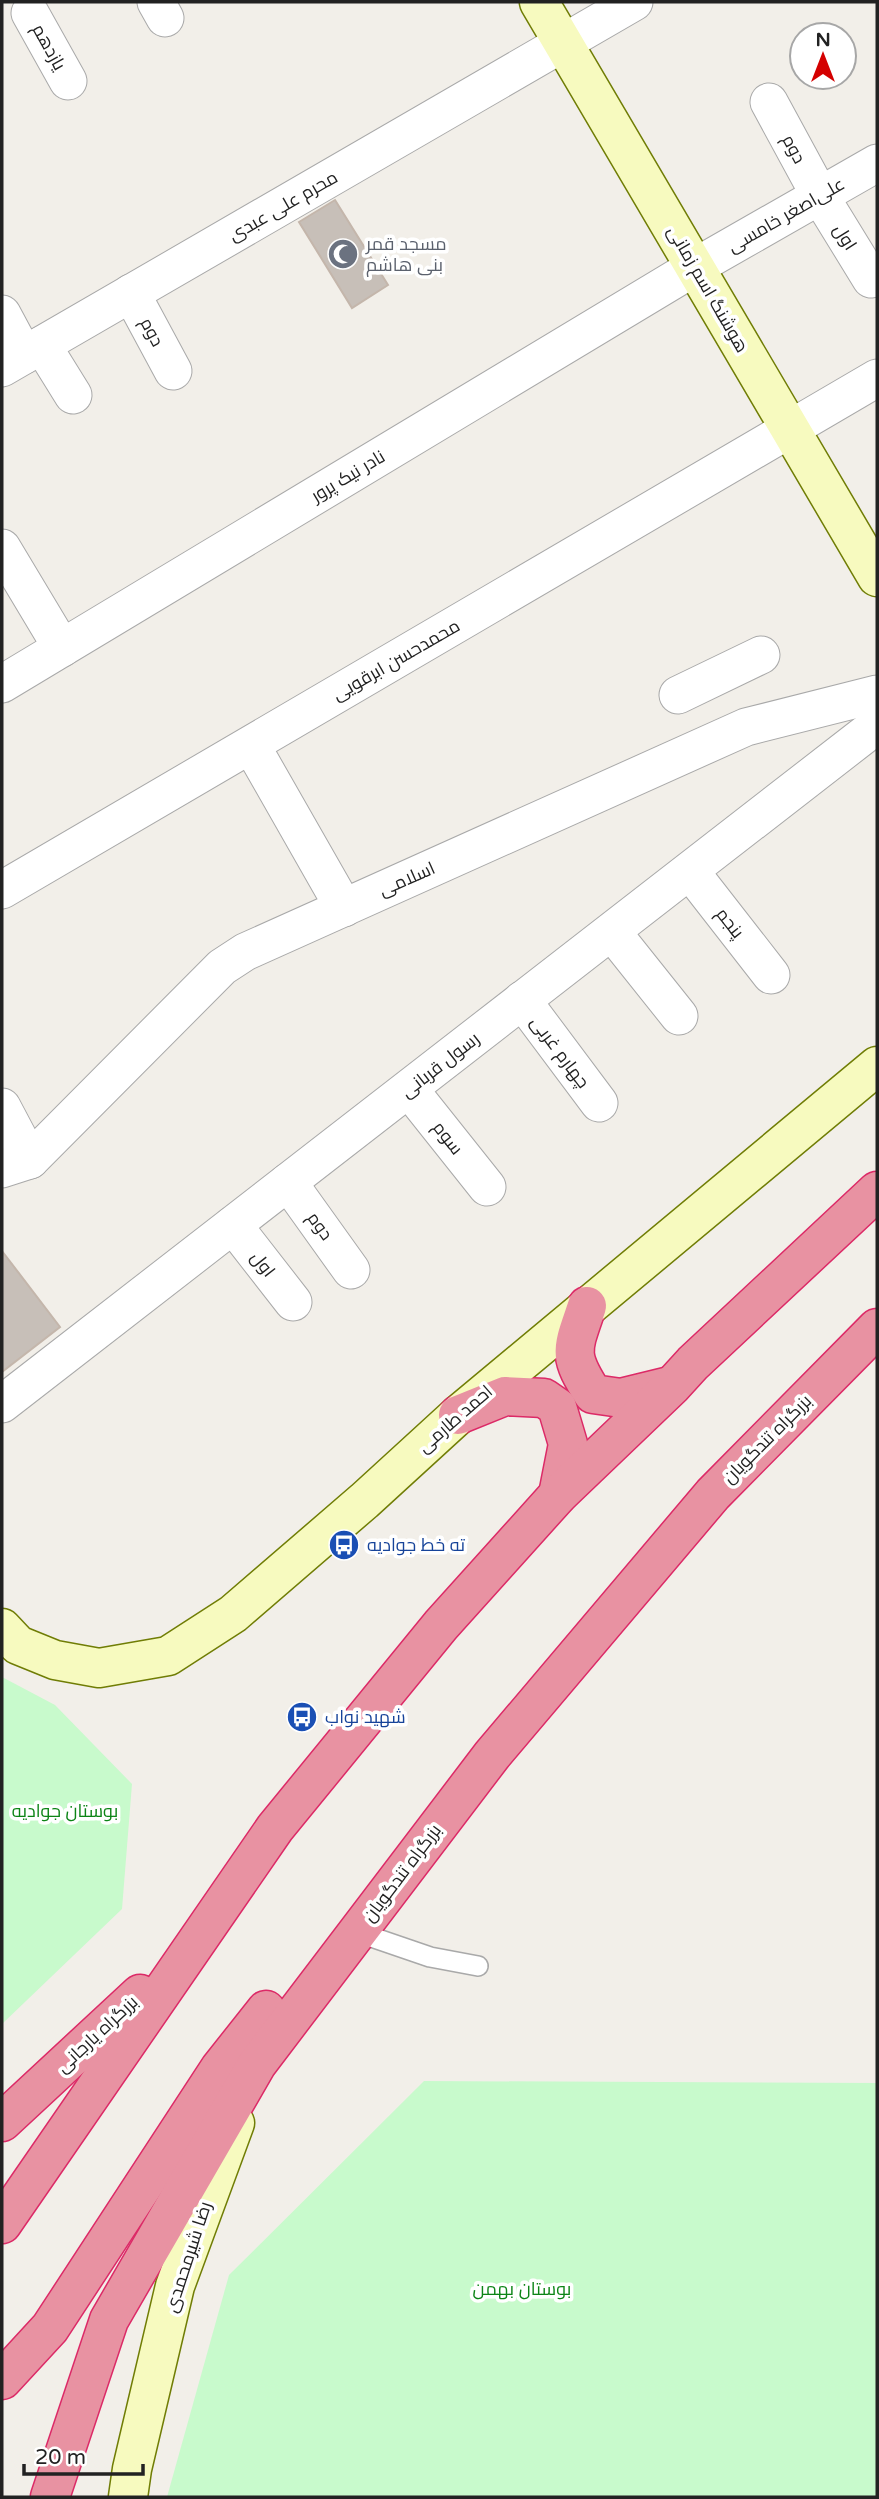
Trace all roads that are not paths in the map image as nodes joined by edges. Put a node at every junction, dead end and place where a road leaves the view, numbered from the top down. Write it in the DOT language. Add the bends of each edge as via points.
graph roads {
  1 [pos="539,2"];
  2 [pos="634,2"];
  3 [pos="27,14"];
  4 [pos="564,43"];
  5 [pos="68,80"];
  6 [pos="769,102"];
  7 [pos="877,163"];
  8 [pos="820,196"];
  9 [pos="695,267"];
  10 [pos="871,279"];
  11 [pos="131,293"];
  12 [pos="2,314"];
  13 [pos="23,356"];
  14 [pos="173,371"];
  15 [pos="877,378"];
  16 [pos="74,395"];
  17 [pos="791,430"];
  18 [pos="2,548"];
  19 [pos="877,577"];
  20 [pos="62,648"];
  21 [pos="761,655"];
  22 [pos="723,675"];
  23 [pos="2,684"];
  24 [pos="877,694"];
  25 [pos="678,695"];
  26 [pos="877,725"];
  27 [pos="746,727"];
  28 [pos="251,745"];
  29 [pos="690,871"];
  30 [pos="2,890"];
  31 [pos="344,908"];
  32 [pos="612,932"];
  33 [pos="771,975"];
  34 [pos="522,1000"];
  35 [pos="679,1016"];
  36 [pos="877,1066"];
  37 [pos="409,1089"];
  38 [pos="599,1103"];
  39 [pos="2,1107"];
  40 [pos="16,1164"];
  41 [pos="288,1182"];
  42 [pos="486,1187"];
  43 [pos="877,1191"];
  44 [pos="233,1225"];
  45 [pos="351,1270"];
  46 [pos="293,1302"];
  47 [pos="587,1306"];
  48 [pos="877,1328"];
  49 [pos="672,1386"];
  50 [pos="2,1404"];
  51 [pos="458,1415"];
  52 [pos="558,1495"];
  53 [pos="2,1628"];
  54 [pos="404,1871"];
  55 [pos="357,1932"];
  56 [pos="193,1945"];
  57 [pos="478,1966"];
  58 [pos="257,2064"];
  59 [pos="2,2122"];
  60 [pos="2,2224"];
  61 [pos="2,2381"];
  62 [pos="50,2497"];
  63 [pos="128,2497"];
  1 -- 4 [label="street, هوشنگ اسم زمانی"];
  2 -- 4 [label="street, محرم علی عبدی"];
  3 -- 5 [label="street, یازدهم"];
  4 -- 9 [label="street, هوشنگ اسم زمانی"];
  4 -- 11 [label="street, محرم علی عبدی"];
  6 -- 8 [label="street, دوم"];
  7 -- 8 [label="street, علی‌اصغر خامسی"];
  8 -- 9 [label="street, علی‌اصغر خامسی"];
  8 -- 10 [label="street, اول"];
  9 -- 17 [label="street, هوشنگ اسم زمانی"];
  9 -- 20 [label="street, نادر نیک پرور"];
  11 -- 13 [label="street, محرم علی عبدی"];
  11 -- 14 [label="street, دوم"];
  12 -- 13 [label="street"];
  13 -- 16 [label="street"];
  15 -- 17 [label="street, محمدحسن ابرقویی"];
  17 -- 19 [label="street, هوشنگ اسم زمانی"];
  17 -- 28 [label="street, محمدحسن ابرقویی"];
  18 -- 20 [label="street"];
  20 -- 23 [label="street, نادر نیک پرور"];
  21 -- 22 [label="street"];
  22 -- 25 [label="street"];
  22 -- 27 [label="street"];
  24 -- 27 [label="street, اسلامی"];
  26 -- 29 [label="street, رسول قربانی"];
  27 -- 31 [label="street, اسلامی"];
  28 -- 30 [label="street, محمدحسن ابرقویی"];
  28 -- 31 [label="street"];
  29 -- 32 [label="street, رسول قربانی"];
  29 -- 33 [label="street, پنجم"];
  31 -- 40 [label="street, اسلامی" via="222,967"];
  32 -- 34 [label="street, رسول قربانی"];
  32 -- 35 [label="street"];
  34 -- 37 [label="street, رسول قربانی"];
  34 -- 38 [label="street, چهارم غربی"];
  36 -- 47 [label="street, احمد طارمی"];
  37 -- 41 [label="street, رسول قربانی"];
  37 -- 42 [label="street, سوم"];
  39 -- 40 [label="street"];
  41 -- 44 [label="street, رسول قربانی"];
  41 -- 45 [label="street, دوم"];
  43 -- 49 [label="highway"];
  44 -- 46 [label="street, اول"];
  44 -- 50 [label="street, رسول قربانی"];
  47 -- 49 [label="highway" via="573,1345 577,1369 593,1394 621,1398"];
  47 -- 51 [label="street, احمد طارمی"];
  48 -- 54 [label="highway, بزرگراه تندگویان" via="713,1494 492,1755"];
  49 -- 52 [label="highway"];
  51 -- 52 [label="highway" via="505,1396 544,1398 557,1407 568,1444"];
  51 -- 53 [label="street, احمد طارمی" via="233,1614 168,1656 99,1668 55,1660 18,1644"];
  52 -- 56 [label="highway" via="441,1625 275,1828"];
  54 -- 55 [label="highway, بزرگراه تندگویان"];
  54 -- 61 [label="highway" via="313,1952 220,2068 50,2328"];
  55 -- 57 [label="lane" via="430,1957"];
  55 -- 58 [label="highway, بزرگراه تندگویان"];
  56 -- 59 [label="highway, بزرگراه یارجانی"];
  56 -- 60 [label="highway"];
  58 -- 62 [label="highway, بزرگراه تندگویان" via="109,2320"];
  58 -- 63 [label="street, رضا شیرمحمدی" via="175,2286"];
}
